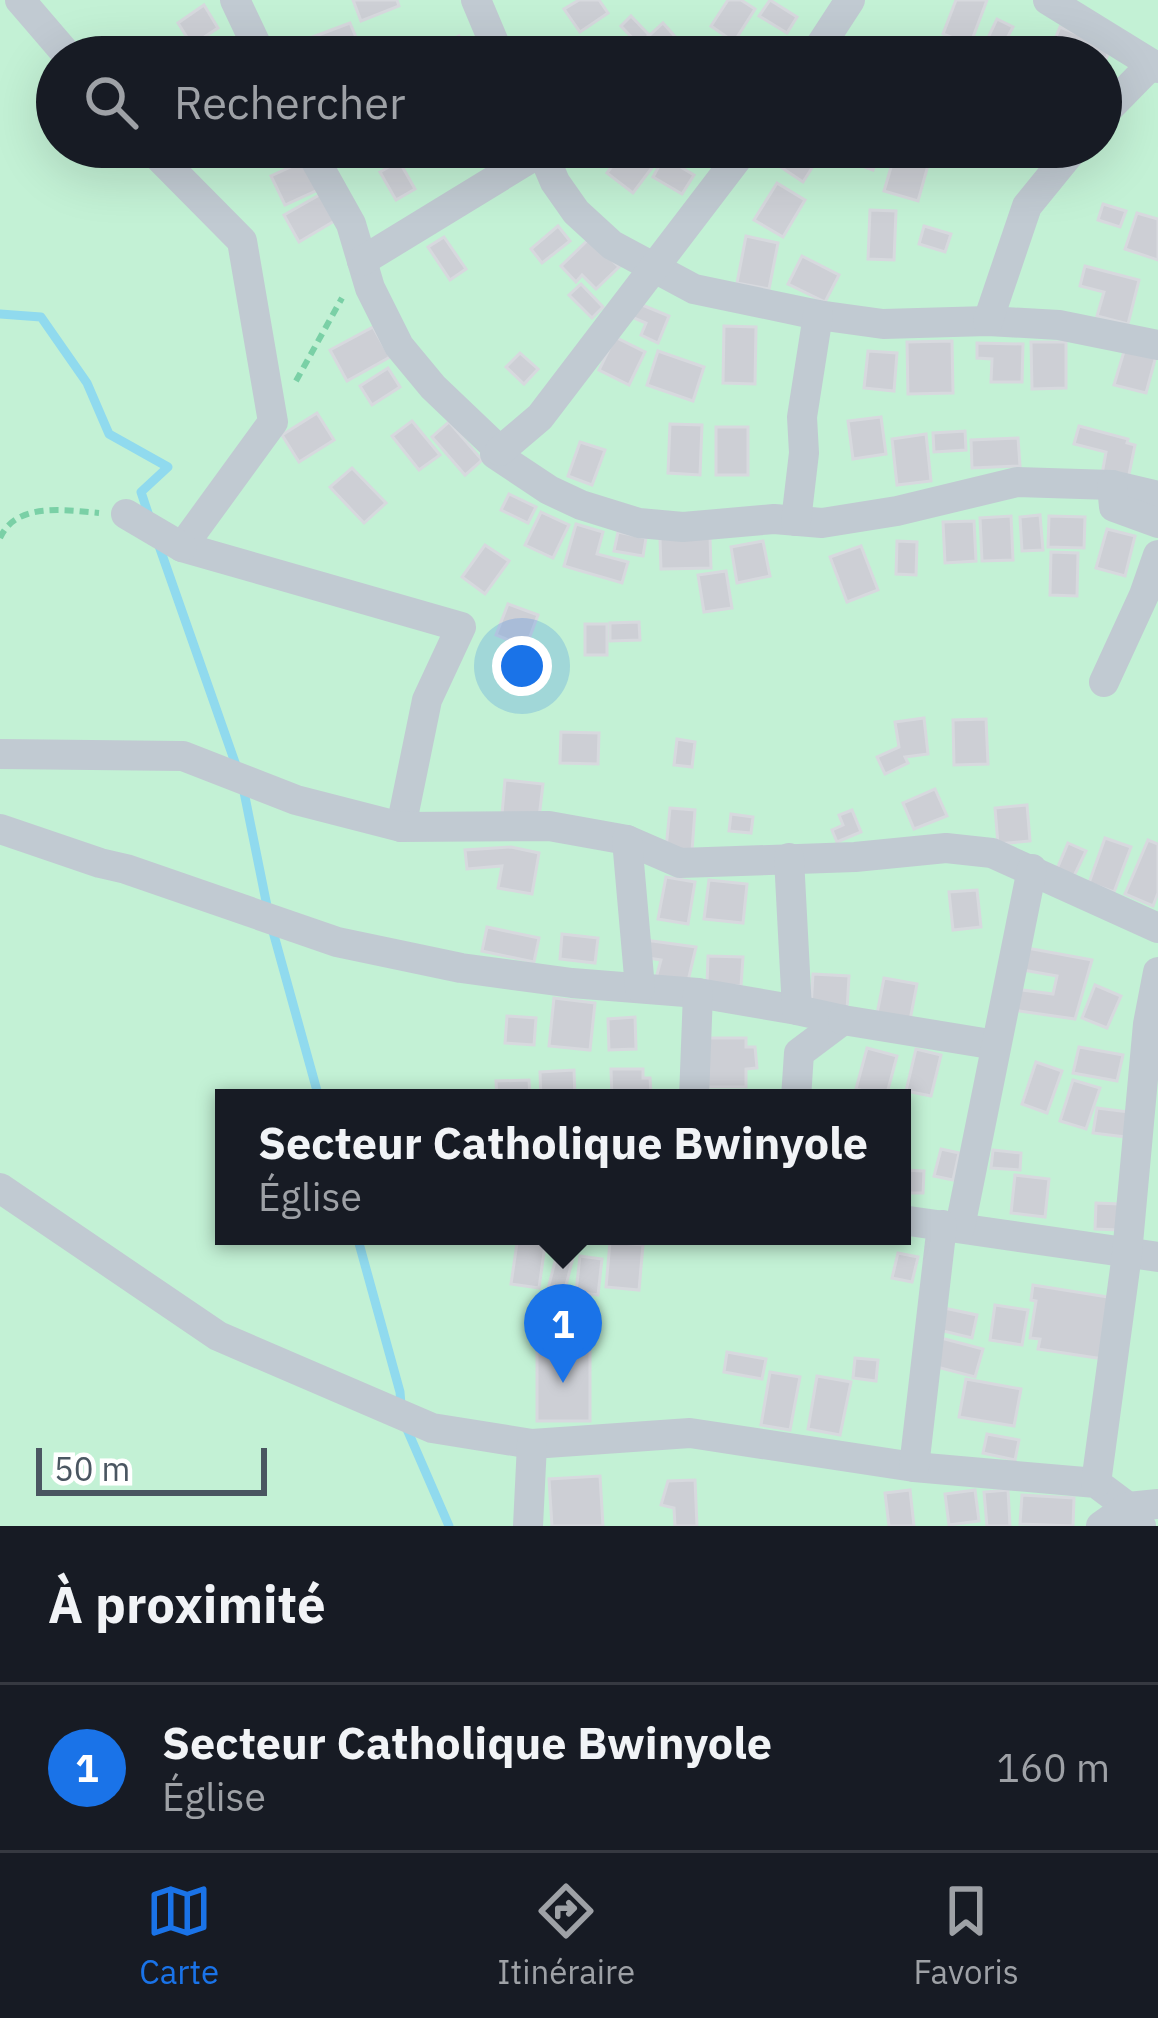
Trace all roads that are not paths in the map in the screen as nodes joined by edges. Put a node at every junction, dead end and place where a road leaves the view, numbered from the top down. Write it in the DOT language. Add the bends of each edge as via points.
graph roads {
  1 [pos="20,0"];
  2 [pos="235,0"];
  3 [pos="476,0"];
  4 [pos="850,0"];
  5 [pos="1048,0"];
  6 [pos="51,36"];
  7 [pos="252,36"];
  8 [pos="491,36"];
  9 [pos="827,36"];
  10 [pos="1106,36"];
  11 [pos="1122,46"];
  12 [pos="1155,66"];
  13 [pos="1122,97"];
  14 [pos="170,168"];
  15 [pos="320,168"];
  16 [pos="511,168"];
  17 [pos="549,168"];
  18 [pos="730,168"];
  19 [pos="1058,168"];
  20 [pos="362,261"];
  21 [pos="653,267"];
  22 [pos="818,315"];
  23 [pos="988,321"];
  24 [pos="1158,345"];
  25 [pos="500,451"];
  26 [pos="1112,485"];
  27 [pos="1158,496"];
  28 [pos="126,514"];
  29 [pos="796,521"];
  30 [pos="1158,523"];
  31 [pos="182,547"];
  32 [pos="1158,555"];
  33 [pos="1104,682"];
  34 [pos="0,754"];
  35 [pos="401,827"];
  36 [pos="0,829"];
  37 [pos="627,840"];
  38 [pos="789,858"];
  39 [pos="1032,869"];
  40 [pos="1158,928"];
  41 [pos="1158,972"];
  42 [pos="640,988"];
  43 [pos="698,993"];
  44 [pos="797,1010"];
  45 [pos="844,1020"];
  46 [pos="996,1045"];
  47 [pos="694,1089"];
  48 [pos="797,1089"];
  49 [pos="0,1188"];
  50 [pos="911,1221"];
  51 [pos="951,1226"];
  52 [pos="1126,1254"];
  53 [pos="1158,1257"];
  54 [pos="532,1444"];
  55 [pos="914,1467"];
  56 [pos="1096,1483"];
  57 [pos="1142,1512"];
  58 [pos="528,1526"];
  59 [pos="1101,1526"];
  1 -- 6 [label="street"];
  2 -- 7 [label="street"];
  3 -- 8 [label="street"];
  4 -- 9 [label="street"];
  5 -- 10 [label="street"];
  11 -- 12 [label="street"];
  12 -- 13 [label="street"];
  14 -- 31 [label="street" via="242,241 273,422"];
  15 -- 20 [label="street"];
  16 -- 20 [label="street"];
  17 -- 21 [label="street" via="576,212"];
  18 -- 21 [label="street"];
  19 -- 23 [label="street" via="1028,206"];
  20 -- 25 [label="street" via="399,346"];
  21 -- 22 [label="street" via="694,289"];
  21 -- 25 [label="street" via="540,417"];
  22 -- 23 [label="street" via="883,324"];
  22 -- 29 [label="street"];
  23 -- 24 [label="street"];
  25 -- 29 [label="street" via="549,490 638,523"];
  26 -- 27 [label="street"];
  26 -- 29 [label="street" via="1017,482 897,511"];
  26 -- 30 [label="street" via="1114,506"];
  28 -- 31 [label="street"];
  31 -- 35 [label="street" via="461,627 428,700"];
  32 -- 33 [label="street"];
  34 -- 35 [label="street" via="183,756 296,800"];
  35 -- 37 [label="street" via="549,826"];
  36 -- 42 [label="street" via="337,942 461,968"];
  37 -- 38 [label="street" via="680,863"];
  37 -- 42 [label="street"];
  38 -- 39 [label="street" via="946,848 992,853"];
  38 -- 44 [label="street"];
  39 -- 40 [label="street"];
  39 -- 46 [label="street"];
  41 -- 52 [label="street"];
  42 -- 43 [label="street"];
  43 -- 44 [label="street"];
  43 -- 47 [label="street"];
  44 -- 45 [label="street"];
  45 -- 46 [label="street"];
  45 -- 48 [label="street" via="799,1053"];
  46 -- 51 [label="street"];
  49 -- 54 [label="street" via="218,1336 431,1429"];
  50 -- 51 [label="street"];
  51 -- 52 [label="street"];
  51 -- 55 [label="street"];
  52 -- 53 [label="street"];
  52 -- 56 [label="street"];
  54 -- 55 [label="street" via="690,1432"];
  54 -- 58 [label="street"];
  55 -- 56 [label="street"];
  56 -- 57 [label="street"];
  57 -- 59 [label="street"];
}
